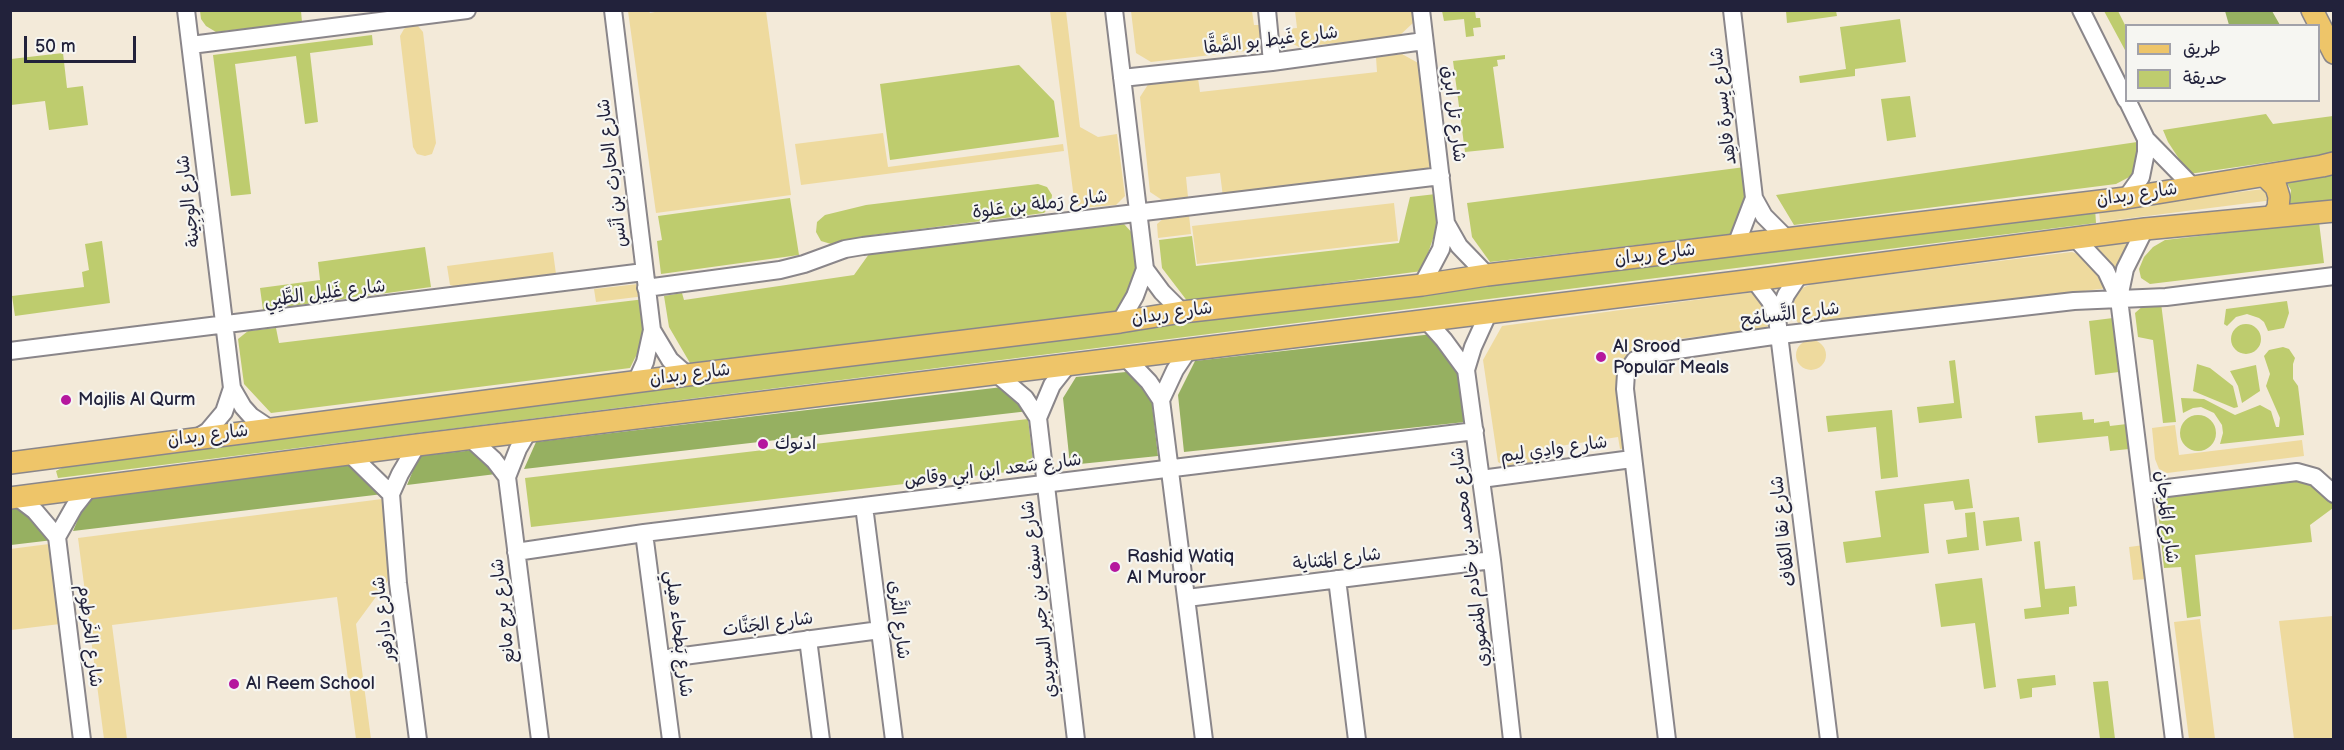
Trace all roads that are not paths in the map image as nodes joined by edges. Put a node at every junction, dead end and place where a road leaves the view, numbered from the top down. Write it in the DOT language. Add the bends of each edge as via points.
graph roads {
  1 [pos="186,10"];
  2 [pos="467,10"];
  3 [pos="613,10"];
  4 [pos="1114,10"];
  5 [pos="1267,10"];
  6 [pos="1420,10"];
  7 [pos="1732,10"];
  8 [pos="2081,10"];
  9 [pos="2312,10"];
  10 [pos="2319,24"];
  11 [pos="2320,26"];
  12 [pos="1424,41"];
  13 [pos="191,45"];
  14 [pos="2334,53"];
  15 [pos="1272,62"];
  16 [pos="1122,78"];
  17 [pos="2125,96"];
  18 [pos="2128,102"];
  19 [pos="2146,139"];
  20 [pos="2334,163"];
  21 [pos="1441,176"];
  22 [pos="2265,176"];
  23 [pos="2193,188"];
  24 [pos="1754,198"];
  25 [pos="2126,198"];
  26 [pos="2334,212"];
  27 [pos="1138,213"];
  28 [pos="2272,217"];
  29 [pos="1446,223"];
  30 [pos="2145,229"];
  31 [pos="1786,238"];
  32 [pos="2075,238"];
  33 [pos="1736,246"];
  34 [pos="1145,269"];
  35 [pos="1800,274"];
  36 [pos="1487,275"];
  37 [pos="2334,276"];
  38 [pos="645,280"];
  39 [pos="1754,280"];
  40 [pos="1422,285"];
  41 [pos="2119,299"];
  42 [pos="1182,312"];
  43 [pos="1488,314"];
  44 [pos="1777,318"];
  45 [pos="1427,321"];
  46 [pos="1120,322"];
  47 [pos="224,326"];
  48 [pos="652,330"];
  49 [pos="1780,335"];
  50 [pos="10,351"];
  51 [pos="1187,352"];
  52 [pos="1125,358"];
  53 [pos="1066,366"];
  54 [pos="1466,370"];
  55 [pos="687,375"];
  56 [pos="998,375"];
  57 [pos="636,382"];
  58 [pos="231,388"];
  59 [pos="1161,400"];
  60 [pos="1038,418"];
  61 [pos="270,428"];
  62 [pos="1475,431"];
  63 [pos="528,432"];
  64 [pos="198,437"];
  65 [pos="471,439"];
  66 [pos="417,446"];
  67 [pos="351,455"];
  68 [pos="1632,459"];
  69 [pos="10,463"];
  70 [pos="1171,470"];
  71 [pos="507,477"];
  72 [pos="1481,479"];
  73 [pos="1045,483"];
  74 [pos="89,488"];
  75 [pos="2143,491"];
  76 [pos="391,494"];
  77 [pos="2334,494"];
  78 [pos="14,498"];
  79 [pos="864,506"];
  80 [pos="644,533"];
  81 [pos="57,537"];
  82 [pos="516,552"];
  83 [pos="1492,560"];
  84 [pos="1337,579"];
  85 [pos="1187,598"];
  86 [pos="880,630"];
  87 [pos="808,639"];
  88 [pos="661,659"];
  89 [pos="82,740"];
  90 [pos="418,740"];
  91 [pos="540,740"];
  92 [pos="671,740"];
  93 [pos="821,740"];
  94 [pos="894,740"];
  95 [pos="1076,740"];
  96 [pos="1204,740"];
  97 [pos="1357,740"];
  98 [pos="1512,740"];
  99 [pos="1667,740"];
  100 [pos="1829,740"];
  101 [pos="2174,740"];
  1 -- 13 [label="street, شارع الوِجِينة"];
  2 -- 13 [label="street"];
  3 -- 38 [label="street, شارع الحارِث بن أنَس"];
  4 -- 16 [label="street"];
  5 -- 15 [label="street"];
  6 -- 12 [label="street, شارع تل ابرق"];
  7 -- 24 [label="street, شارع يِسرة فاهِد"];
  8 -- 17 [label="street"];
  9 -- 10 [label="main road"];
  11 -- 14 [label="main road"];
  12 -- 15 [label="street, شارع غَيط بو الصَّقَّا"];
  12 -- 21 [label="street, شارع تل ابرق"];
  13 -- 47 [label="street, شارع الوِجِينة"];
  15 -- 16 [label="street, شارع غَيط بو الصَّقَّا"];
  16 -- 27 [label="street"];
  18 -- 19 [label="street"];
  19 -- 23 [label="street"];
  19 -- 25 [label="street" via="2141,177"];
  20 -- 22 [label="main road, شارع ربدان"];
  21 -- 27 [label="street, شارع رَملة بن عَلوة"];
  21 -- 29 [label="street, شارع تل ابرق"];
  22 -- 23 [label="main road, شارع ربدان"];
  22 -- 28 [label="main road" via="2276,187 2279,197"];
  23 -- 25 [label="main road, شارع ربدان"];
  24 -- 31 [label="street, شارع يِسرة فاهِد" via="1764,216"];
  24 -- 33 [label="street, شارع يِسرة فاهِد"];
  25 -- 31 [label="main road, شارع ربدان"];
  26 -- 28 [label="main road, شارع ربدان"];
  27 -- 34 [label="street"];
  27 -- 38 [label="street, شارع رَملة بن عَلوة" via="863,246 780,270"];
  28 -- 30 [label="main road, شارع ربدان"];
  29 -- 36 [label="street, شارع تل ابرق" via="1463,251"];
  29 -- 40 [label="street, شارع تل ابرق" via="1441,249"];
  30 -- 32 [label="main road, شارع ربدان"];
  30 -- 41 [label="street, شارع المَرجان" via="2126,268"];
  31 -- 33 [label="main road, شارع ربدان"];
  32 -- 35 [label="main road, شارع ربدان"];
  32 -- 41 [label="street, شارع المَرجان" via="2097,258"];
  33 -- 36 [label="main road, شارع ربدان"];
  34 -- 42 [label="street"];
  34 -- 46 [label="street"];
  35 -- 39 [label="main road, شارع ربدان"];
  35 -- 44 [label="street"];
  36 -- 40 [label="main road, شارع ربدان"];
  37 -- 41 [label="street, شارع التَّسامُح" via="2166,297"];
  38 -- 47 [label="street, شارع غَلِيل الطَّيِي"];
  38 -- 48 [label="street, شارع الحارِث بن أنَس"];
  39 -- 43 [label="main road, شارع ربدان"];
  39 -- 44 [label="street, شارع نقا الكفاف"];
  40 -- 42 [label="main road, شارع ربدان"];
  41 -- 49 [label="street, شارع التَّسامُح"];
  41 -- 75 [label="street, شارع المَرجان"];
  42 -- 46 [label="main road, شارع ربدان"];
  43 -- 45 [label="main road, شارع ربدان"];
  43 -- 54 [label="street, شارع محمد بن خادم المنصوري"];
  44 -- 49 [label="street, شارع نقا الكفاف"];
  45 -- 51 [label="main road, شارع ربدان"];
  45 -- 54 [label="street, شارع محمد بن خادم المنصوري"];
  46 -- 55 [label="main road, شارع ربدان"];
  47 -- 50 [label="street, شارع غَلِيل الطَّيِي"];
  47 -- 58 [label="street, شارع الوِجِينة"];
  48 -- 55 [label="street, شارع الحارِث بن أنَس" via="670,360"];
  48 -- 57 [label="street, شارع الحارِث بن أنَس"];
  49 -- 68 [label="street, شارع التَّسامُح" via="1650,354 1635,360 1624,381"];
  49 -- 100 [label="street, شارع نقا الكفاف"];
  51 -- 52 [label="main road, شارع ربدان"];
  51 -- 59 [label="street"];
  52 -- 53 [label="main road, شارع ربدان"];
  52 -- 59 [label="street"];
  53 -- 56 [label="main road, شارع ربدان"];
  53 -- 60 [label="street, شارع سيف بن جبر السويدي" via="1046,396"];
  54 -- 62 [label="street, شارع محمد بن خادم المنصوري"];
  55 -- 57 [label="main road, شارع ربدان"];
  56 -- 60 [label="street" via="1025,398"];
  56 -- 63 [label="main road, شارع ربدان"];
  57 -- 61 [label="main road, شارع ربدان"];
  58 -- 61 [label="street, شارع الوِجِينة" via="251,416"];
  58 -- 64 [label="street, شارع الوِجِينة" via="224,412"];
  59 -- 70 [label="street"];
  60 -- 73 [label="street, شارع سيف بن جبر السويدي"];
  61 -- 64 [label="main road, شارع ربدان"];
  62 -- 70 [label="street, شارع سَعد ابن ابي وقاص"];
  62 -- 72 [label="street, شارع محمد بن خادم المنصوري"];
  63 -- 65 [label="main road, شارع ربدان"];
  63 -- 71 [label="street, شارع برج مانع"];
  64 -- 69 [label="main road, شارع ربدان"];
  65 -- 66 [label="main road, شارع ربدان"];
  65 -- 71 [label="street"];
  66 -- 67 [label="main road, شارع ربدان"];
  66 -- 76 [label="street"];
  67 -- 74 [label="main road, شارع ربدان"];
  67 -- 76 [label="street"];
  68 -- 72 [label="street, شارع وادِي لِيم"];
  68 -- 99 [label="street, شارع التَّسامُح"];
  70 -- 73 [label="street, شارع سَعد ابن ابي وقاص"];
  70 -- 85 [label="street"];
  71 -- 82 [label="street, شارع برج مانع"];
  72 -- 83 [label="street, شارع محمد بن خادم المنصوري"];
  73 -- 79 [label="street, شارع سَعد ابن ابي وقاص"];
  73 -- 95 [label="street, شارع سيف بن جبر السويدي"];
  74 -- 78 [label="main road, شارع ربدان"];
  74 -- 81 [label="street"];
  75 -- 77 [label="street" via="2297,472 2315,477"];
  75 -- 101 [label="street, شارع المَرجان"];
  76 -- 90 [label="street, شارع دارفور"];
  78 -- 81 [label="street" via="43,519"];
  79 -- 80 [label="street, شارع سَعد ابن ابي وقاص"];
  79 -- 86 [label="street, شارع الثَّرى"];
  80 -- 82 [label="street, شارع سَعد ابن ابي وقاص"];
  80 -- 88 [label="street, شارع بَطحاء هيلي"];
  81 -- 89 [label="street, شارع الخَرطوم"];
  82 -- 91 [label="street, شارع برج مانع"];
  83 -- 84 [label="street, شارع المَثناية"];
  83 -- 98 [label="street, شارع محمد بن خادم المنصوري"];
  84 -- 85 [label="street, شارع المَثناية"];
  84 -- 97 [label="street"];
  85 -- 96 [label="street"];
  86 -- 87 [label="street, شارع الجَنَّات"];
  86 -- 94 [label="street, شارع الثَّرى"];
  87 -- 88 [label="street, شارع الجَنَّات"];
  87 -- 93 [label="street"];
  88 -- 92 [label="street, شارع بَطحاء هيلي"];
}
